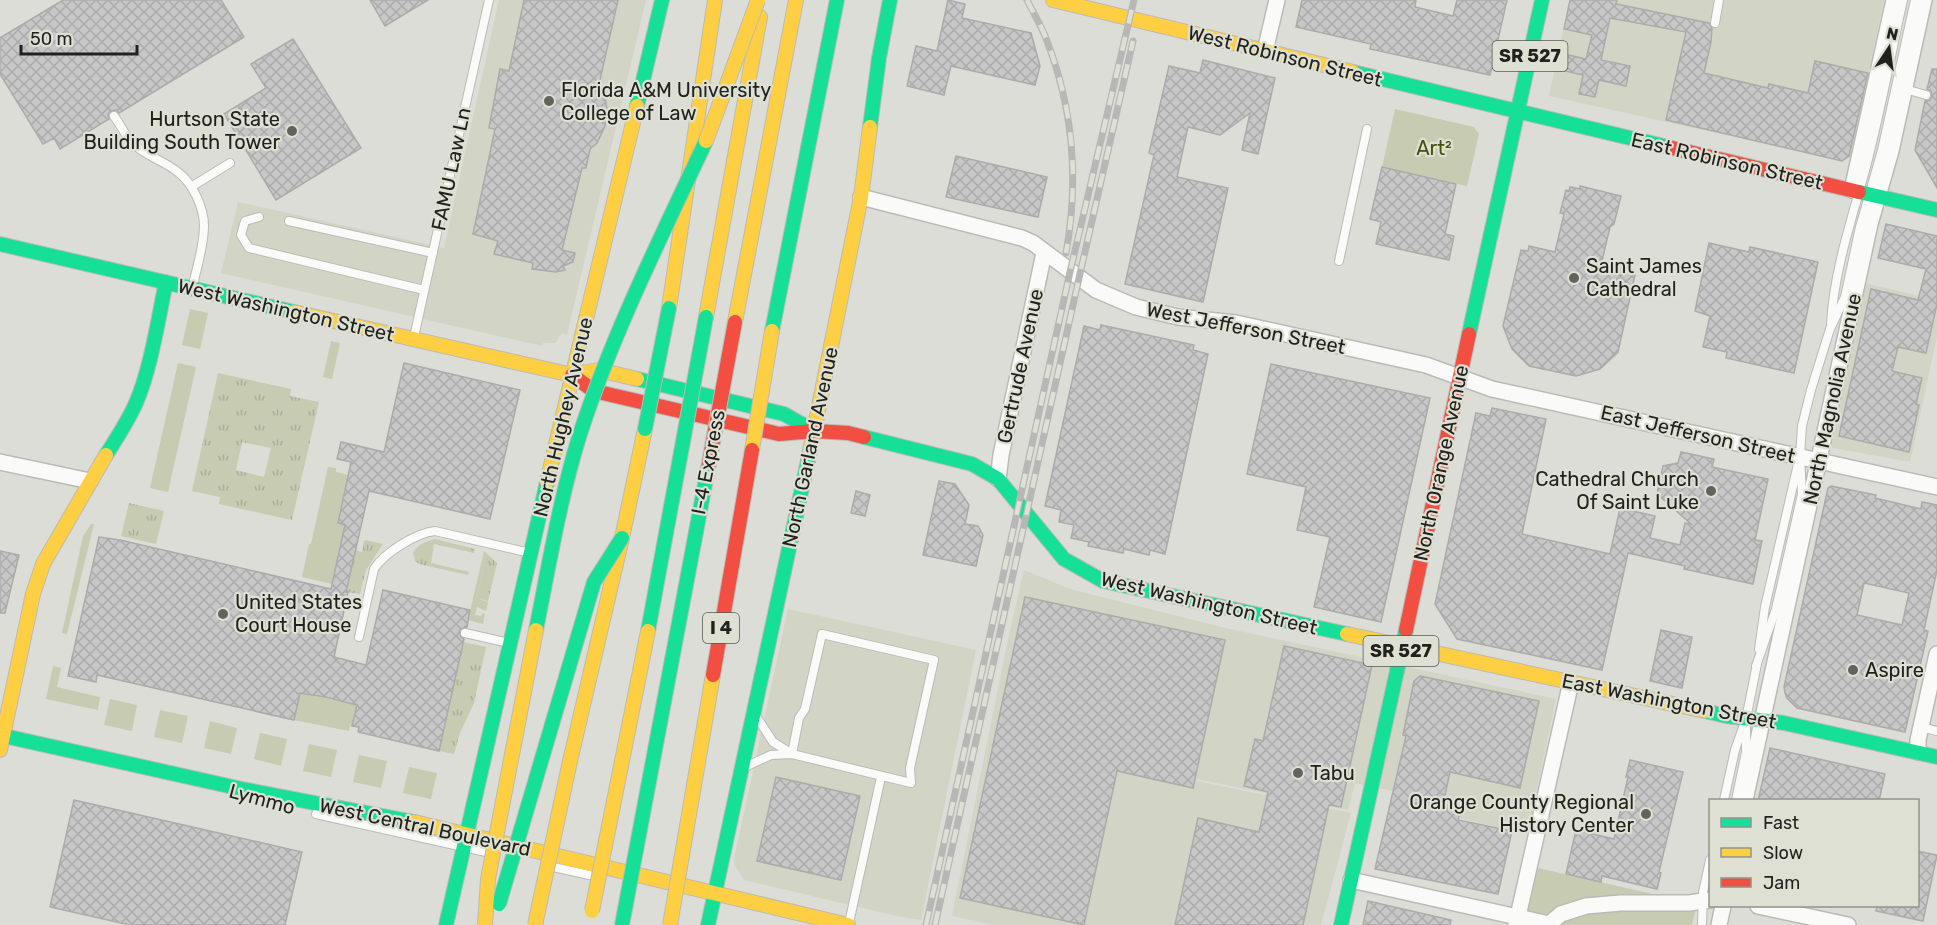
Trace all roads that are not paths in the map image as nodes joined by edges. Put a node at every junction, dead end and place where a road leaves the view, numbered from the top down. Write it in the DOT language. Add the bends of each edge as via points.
graph roads {
  1 [pos="489,0"];
  2 [pos="662,0"];
  3 [pos="715,0"];
  4 [pos="758,0"];
  5 [pos="763,0"];
  6 [pos="796,0"];
  7 [pos="837,0"];
  8 [pos="890,0"];
  9 [pos="1053,0"];
  10 [pos="1277,0"];
  11 [pos="1542,0"];
  12 [pos="1719,0"];
  13 [pos="1894,0"];
  14 [pos="1903,0"];
  15 [pos="1915,0"];
  16 [pos="1924,0"];
  17 [pos="1715,23"];
  18 [pos="1265,51"];
  19 [pos="1905,89"];
  20 [pos="1926,95"];
  21 [pos="1517,112"];
  22 [pos="114,116"];
  23 [pos="1367,129"];
  24 [pos="230,162"];
  25 [pos="191,188"];
  26 [pos="1864,193"];
  27 [pos="861,197"];
  28 [pos="1937,210"];
  29 [pos="258,217"];
  30 [pos="289,221"];
  31 [pos="0,244"];
  32 [pos="1039,248"];
  33 [pos="433,253"];
  34 [pos="1338,261"];
  35 [pos="166,282"];
  36 [pos="192,288"];
  37 [pos="424,290"];
  38 [pos="1830,329"];
  39 [pos="414,339"];
  40 [pos="572,375"];
  41 [pos="1460,377"];
  42 [pos="814,431"];
  43 [pos="1800,457"];
  44 [pos="1818,461"];
  45 [pos="0,462"];
  46 [pos="998,479"];
  47 [pos="90,481"];
  48 [pos="1937,487"];
  49 [pos="622,538"];
  50 [pos="531,554"];
  51 [pos="465,633"];
  52 [pos="359,637"];
  53 [pos="511,643"];
  54 [pos="1402,645"];
  55 [pos="1937,654"];
  56 [pos="1571,682"];
  57 [pos="754,711"];
  58 [pos="1746,719"];
  59 [pos="1763,721"];
  60 [pos="1921,727"];
  61 [pos="1937,731"];
  62 [pos="1,740"];
  63 [pos="1917,752"];
  64 [pos="792,754"];
  65 [pos="1937,757"];
  66 [pos="741,769"];
  67 [pos="881,777"];
  68 [pos="1724,799"];
  69 [pos="1736,799"];
  70 [pos="1745,799"];
  71 [pos="301,809"];
  72 [pos="312,812"];
  73 [pos="467,834"];
  74 [pos="464,848"];
  75 [pos="523,860"];
  76 [pos="543,865"];
  77 [pos="1709,865"];
  78 [pos="611,880"];
  79 [pos="1351,880"];
  80 [pos="622,882"];
  81 [pos="634,885"];
  82 [pos="665,892"];
  83 [pos="711,896"];
  84 [pos="685,897"];
  85 [pos="1708,902"];
  86 [pos="1723,907"];
  87 [pos="1763,907"];
  88 [pos="1517,921"];
  89 [pos="446,925"];
  90 [pos="485,925"];
  91 [pos="492,925"];
  92 [pos="535,925"];
  93 [pos="589,925"];
  94 [pos="622,925"];
  95 [pos="670,925"];
  96 [pos="708,925"];
  97 [pos="848,925"];
  98 [pos="1341,925"];
  99 [pos="1702,925"];
  100 [pos="1719,925"];
  101 [pos="1848,925"];
  1 -- 33 [label="lane, FAMU Law Ln"];
  2 -- 40 [label="main road, North Hughey Avenue"];
  3 -- 49 [label="main road, bridge" via="669,308"];
  4 -- 90 [label="main road, bridge" via="708,136 646,269 579,435 557,523 503,794 488,879"];
  5 -- 93 [label="main road, I-4 Express, bridge" via="655,594"];
  6 -- 94 [label="main road, I-4 Express, bridge"];
  7 -- 95 [label="main road, I 4, bridge" via="772,331"];
  8 -- 27 [label="main road, North Garland Avenue"];
  9 -- 18 [label="main road, West Robinson Street"];
  10 -- 18 [label="street"];
  11 -- 21 [label="main road, North Orange Avenue / SR 527"];
  12 -- 17 [label="lane"];
  13 -- 26 [label="street, North Magnolia Avenue"];
  14 -- 26 [label="lane" via="1867,162"];
  15 -- 26 [label="lane" via="1882,150"];
  16 -- 19 [label="street, North Magnolia Avenue"];
  18 -- 21 [label="main road, West Robinson Street"];
  19 -- 20 [label="lane"];
  19 -- 26 [label="street, North Magnolia Avenue"];
  21 -- 26 [label="main road, East Robinson Street"];
  21 -- 41 [label="main road, North Orange Avenue / SR 527"];
  22 -- 25 [label="lane" via="131,142 179,173"];
  23 -- 34 [label="lane"];
  24 -- 25 [label="lane"];
  25 -- 36 [label="lane" via="204,225"];
  26 -- 28 [label="main road, East Robinson Street"];
  26 -- 38 [label="lane" via="1845,297"];
  26 -- 38 [label="lane" via="1849,224 1832,300"];
  26 -- 44 [label="street, North Magnolia Avenue" via="1870,224"];
  27 -- 32 [label="street, West Jefferson Street" via="1015,236"];
  27 -- 42 [label="main road, North Garland Avenue"];
  29 -- 37 [label="lane" via="245,220 241,235 249,248"];
  30 -- 33 [label="lane"];
  31 -- 35 [label="main road, West Washington Street"];
  32 -- 41 [label="street, West Jefferson Street" via="1096,290 1137,307 1287,334 1426,365"];
  32 -- 46 [label="street, Gertrude Avenue"];
  33 -- 37 [label="lane, FAMU Law Ln"];
  35 -- 36 [label="main road, West Washington Street"];
  35 -- 47 [label="main road" via="137,401"];
  36 -- 39 [label="main road, West Washington Street"];
  37 -- 39 [label="lane, FAMU Law Ln"];
  38 -- 43 [label="lane" via="1804,417"];
  39 -- 40 [label="main road, West Washington Street"];
  40 -- 42 [label="main road, West Washington Street" via="599,370 784,414"];
  40 -- 42 [label="main road, West Washington Street" via="594,391 606,394 779,434"];
  40 -- 50 [label="main road, North Hughey Avenue"];
  41 -- 43 [label="street, East Jefferson Street" via="1492,389"];
  41 -- 54 [label="main road, North Orange Avenue / SR 527"];
  42 -- 46 [label="main road, West Washington Street" via="848,434 963,461"];
  42 -- 57 [label="main road, North Garland Avenue"];
  43 -- 44 [label="street, East Jefferson Street"];
  43 -- 58 [label="lane" via="1765,607"];
  44 -- 48 [label="street, East Jefferson Street"];
  44 -- 59 [label="street, North Magnolia Avenue"];
  45 -- 47 [label="street"];
  46 -- 54 [label="main road, West Washington Street" via="1057,552 1095,578"];
  47 -- 62 [label="main road" via="43,564"];
  49 -- 91 [label="main road, bridge" via="594,582"];
  49 -- 92 [label="main road, bridge"];
  50 -- 52 [label="lane" via="435,531 424,532 377,564"];
  50 -- 53 [label="main road, North Hughey Avenue"];
  51 -- 53 [label="lane"];
  53 -- 73 [label="main road, North Hughey Avenue"];
  54 -- 56 [label="main road, East Washington Street"];
  54 -- 79 [label="main road, North Orange Avenue / SR 527"];
  55 -- 60 [label="street"];
  56 -- 58 [label="main road, East Washington Street"];
  56 -- 88 [label="street"];
  57 -- 64 [label="lane" via="773,742"];
  57 -- 66 [label="main road, North Garland Avenue"];
  58 -- 59 [label="main road, East Washington Street"];
  58 -- 68 [label="lane"];
  58 -- 69 [label="lane" via="1746,752"];
  59 -- 63 [label="main road, East Washington Street"];
  59 -- 70 [label="street, North Magnolia Avenue"];
  60 -- 61 [label="lane"];
  60 -- 63 [label="street"];
  62 -- 71 [label="lane, Lymmo" via="268,798"];
  62 -- 73 [label="main road, West Central Boulevard"];
  63 -- 65 [label="main road, East Washington Street"];
  64 -- 66 [label="lane" via="771,755"];
  64 -- 67 [label="lane"];
  64 -- 67 [label="lane" via="822,634 934,660 910,768 911,783"];
  66 -- 83 [label="main road, North Garland Avenue"];
  67 -- 97 [label="lane"];
  72 -- 74 [label="lane, Lymmo"];
  73 -- 74 [label="main road, North Hughey Avenue"];
  73 -- 83 [label="main road, West Central Boulevard"];
  74 -- 75 [label="lane, Lymmo"];
  74 -- 89 [label="main road, North Hughey Avenue"];
  76 -- 78 [label="lane"];
  77 -- 85 [label="lane" via="1703,892"];
  79 -- 88 [label="street"];
  79 -- 98 [label="main road, North Orange Avenue / SR 527"];
  80 -- 81 [label="lane"];
  82 -- 84 [label="lane"];
  83 -- 96 [label="main road, North Garland Avenue"];
  83 -- 97 [label="main road, West Central Boulevard" via="735,897"];
  85 -- 88 [label="street" via="1586,906 1561,914 1549,924"];
  85 -- 99 [label="lane"];
  86 -- 100 [label="street"];
  87 -- 101 [label="street"];
}
